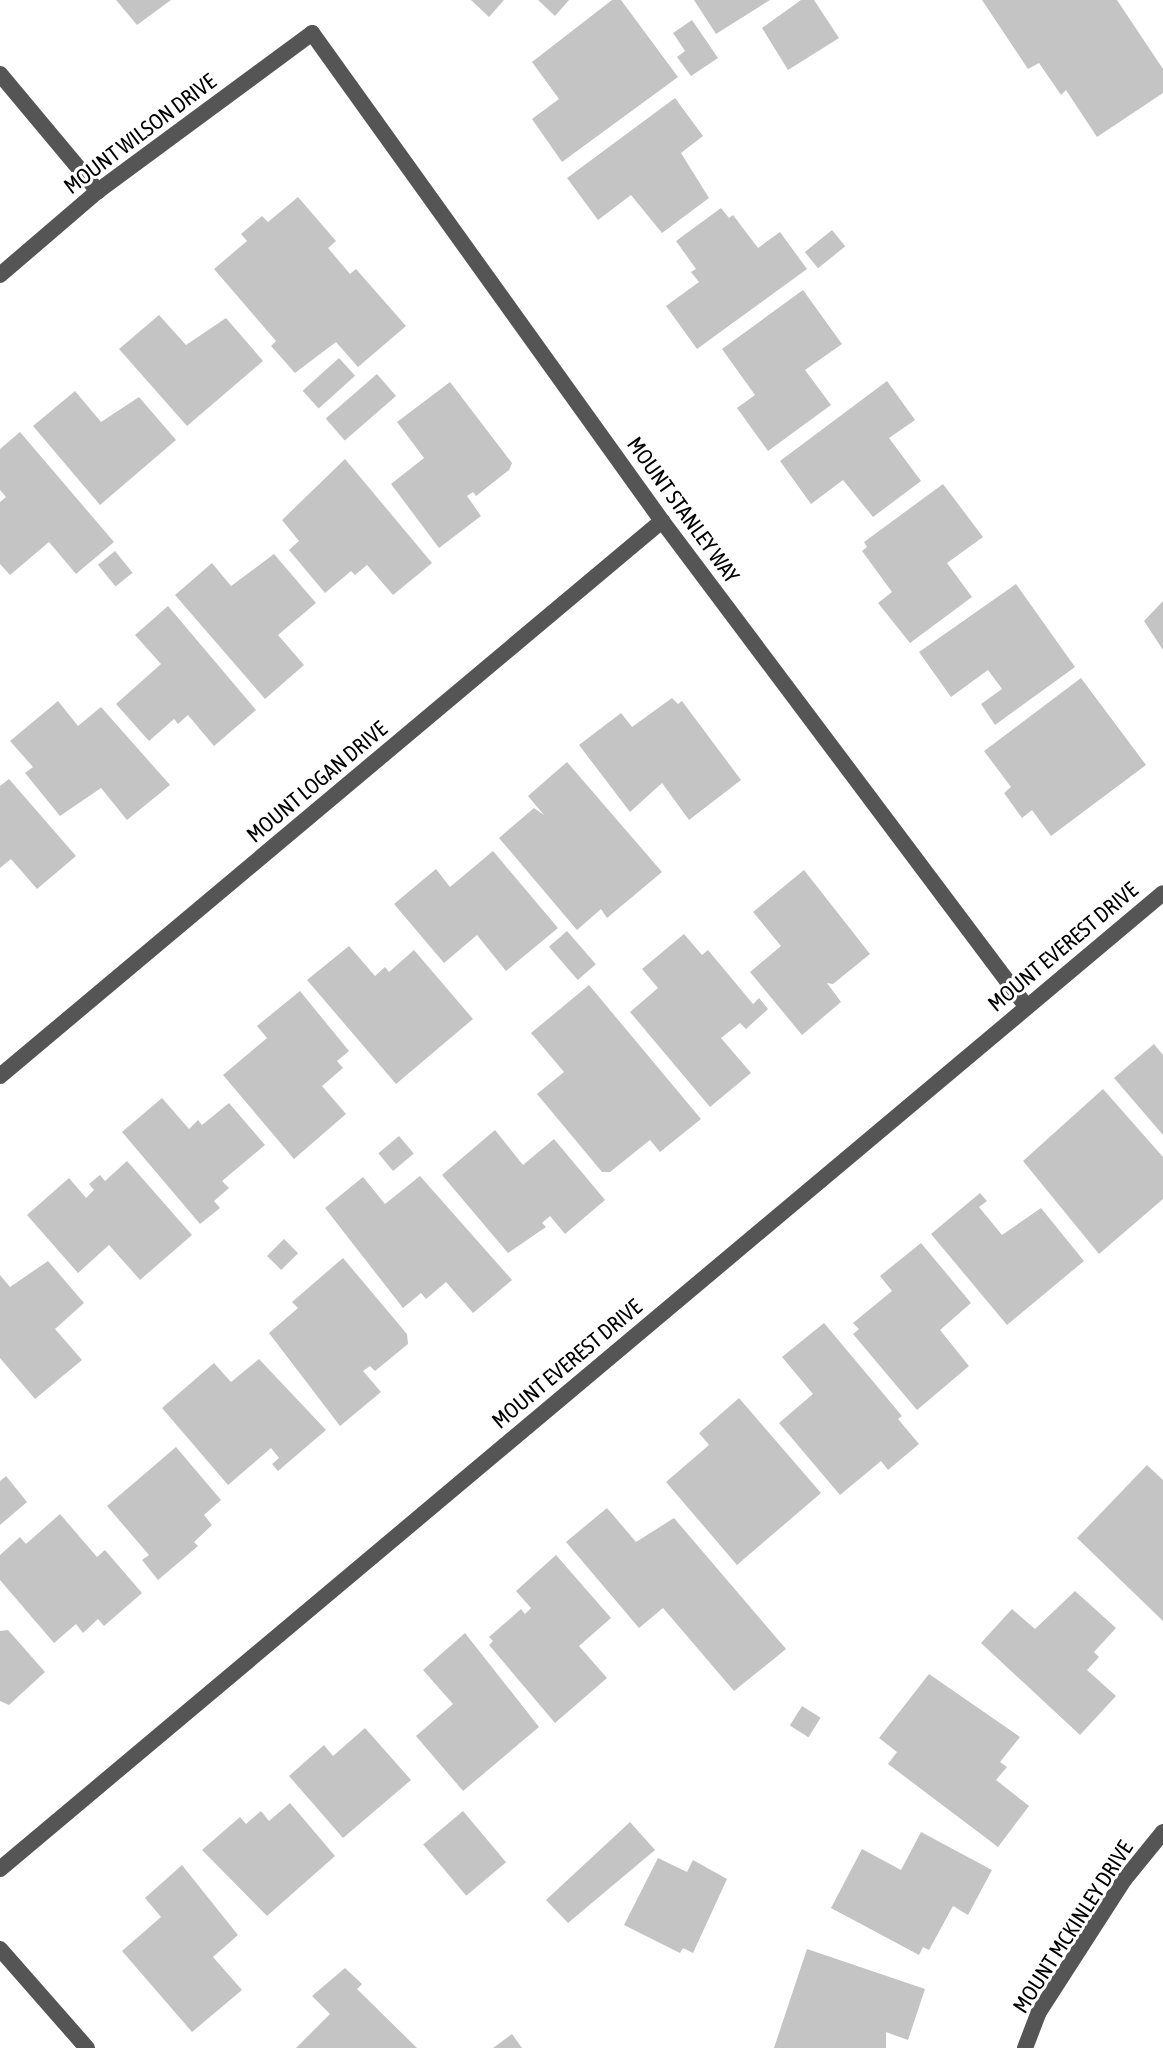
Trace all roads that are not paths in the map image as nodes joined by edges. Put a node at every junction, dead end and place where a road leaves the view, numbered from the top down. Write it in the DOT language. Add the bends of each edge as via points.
graph roads {
  1 [pos="312,33"];
  2 [pos="0,74"];
  3 [pos="98,191"];
  4 [pos="0,275"];
  5 [pos="662,521"];
  6 [pos="1163,893"];
  7 [pos="1026,1006"];
  8 [pos="0,1076"];
  9 [pos="1163,1832"];
  10 [pos="0,1869"];
  11 [pos="0,1949"];
  12 [pos="87,2048"];
  13 [pos="1025,2048"];
  1 -- 3 [label="street, MOUNT WILSON DRIVE"];
  1 -- 5 [label="street, MOUNT STANLEY WAY"];
  2 -- 3 [label="street"];
  3 -- 4 [label="street, MOUNT WILSON DRIVE"];
  5 -- 7 [label="street, MOUNT STANLEY WAY"];
  5 -- 8 [label="street, MOUNT LOGAN DRIVE"];
  6 -- 7 [label="street, MOUNT EVEREST DRIVE"];
  7 -- 10 [label="street, MOUNT EVEREST DRIVE"];
  9 -- 13 [label="street, MOUNT MCKINLEY DRIVE" via="1124,1880 1039,2012"];
  11 -- 12 [label="street"];
}
